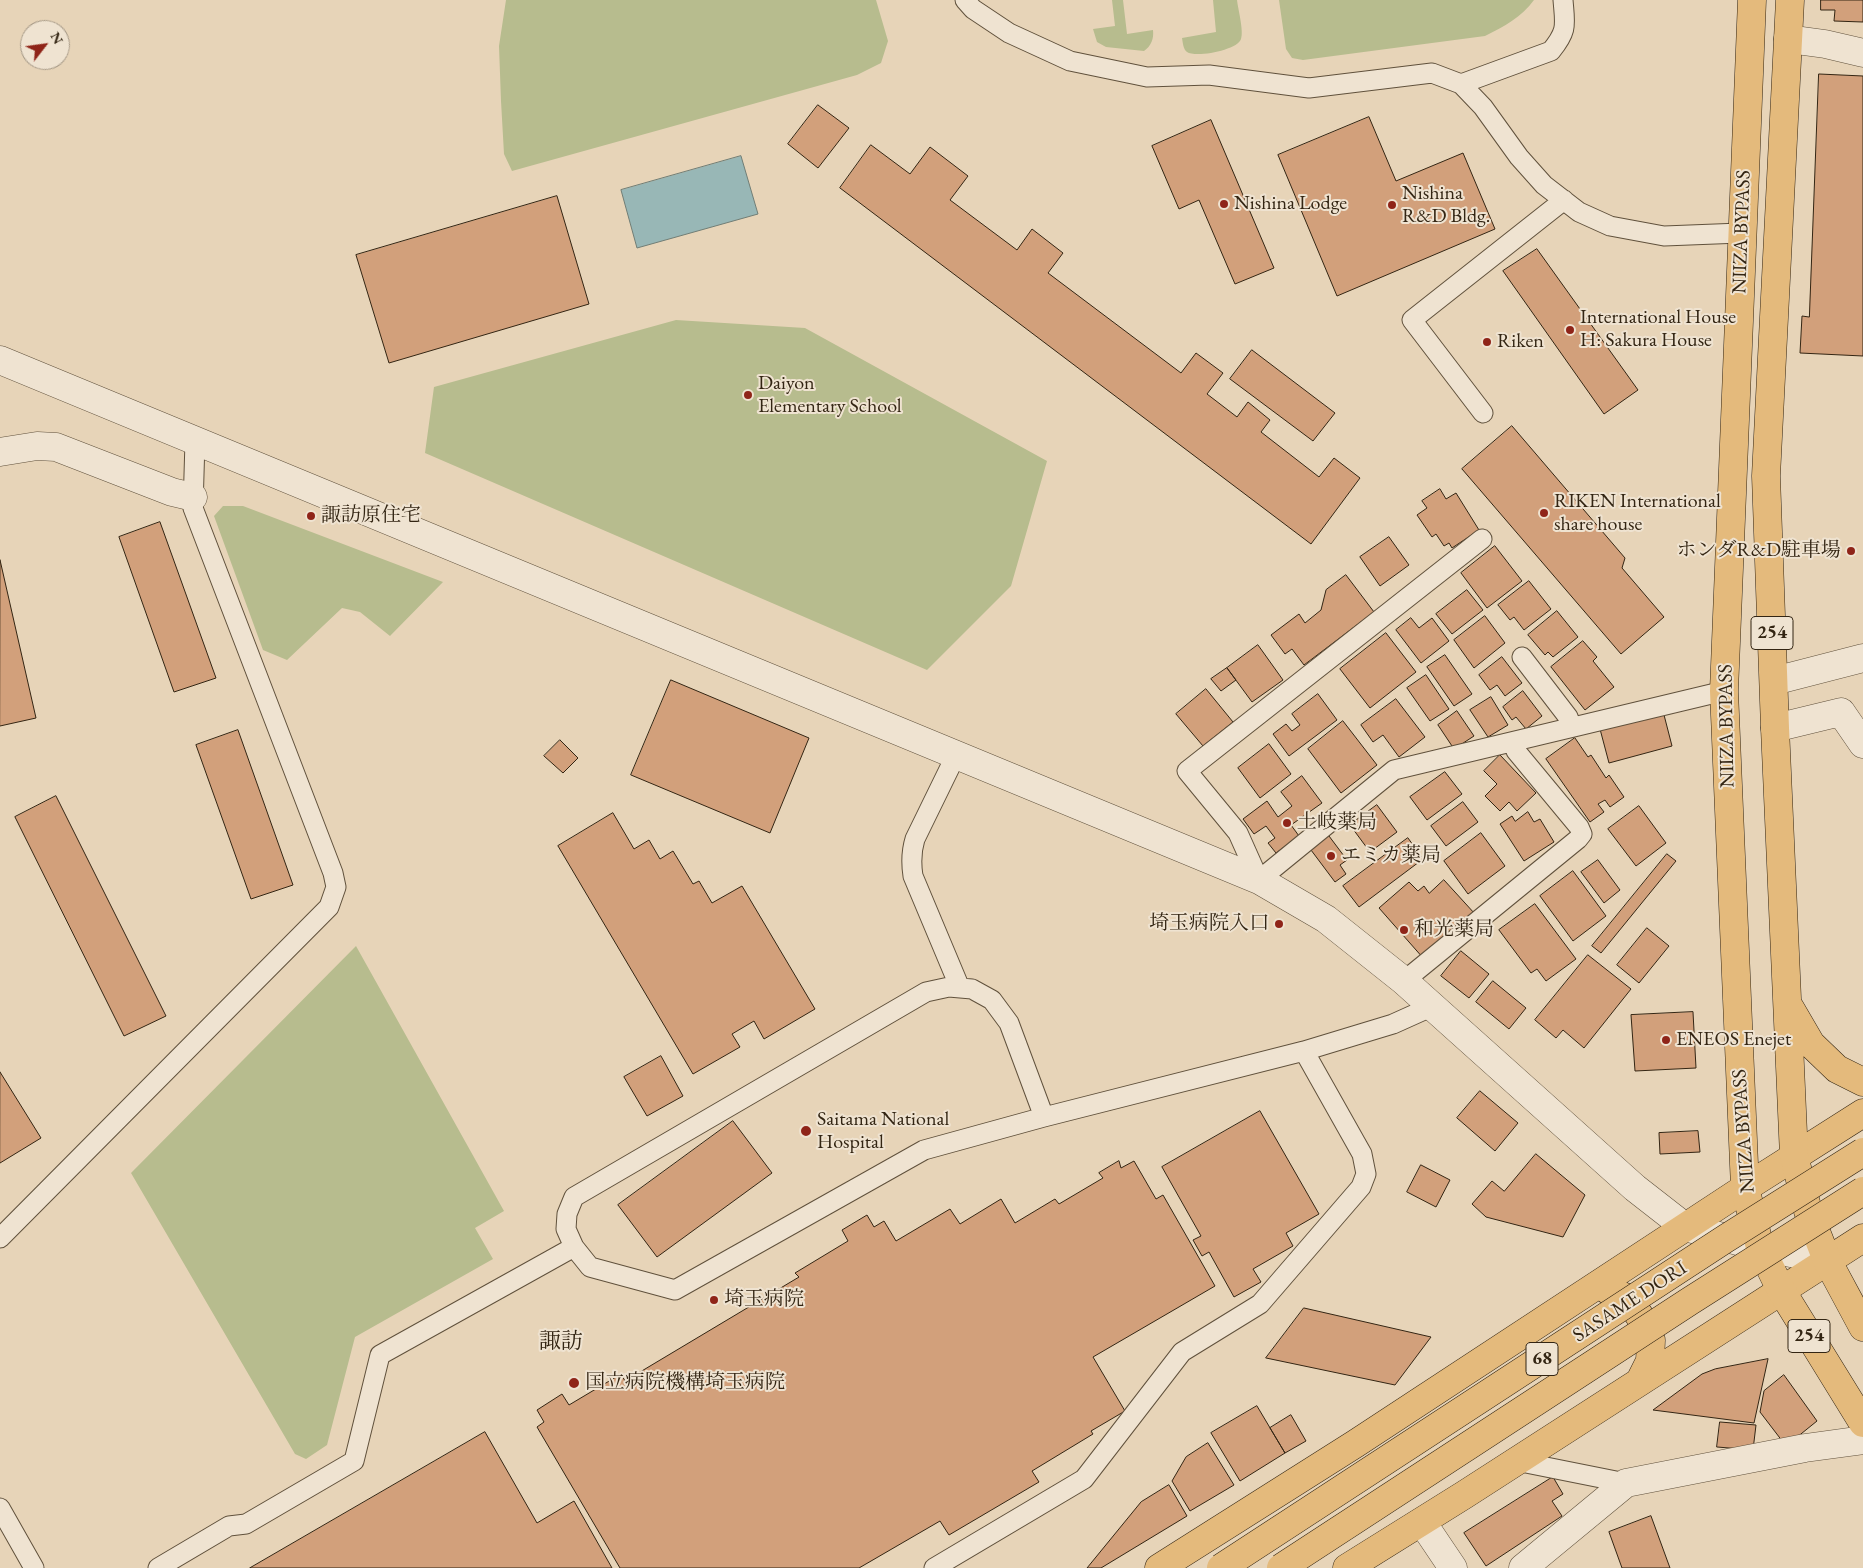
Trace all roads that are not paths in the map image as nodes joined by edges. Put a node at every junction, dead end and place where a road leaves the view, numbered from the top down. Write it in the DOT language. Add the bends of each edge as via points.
graph roads {
  1 [pos="965,0"];
  2 [pos="1563,0"];
  3 [pos="1752,0"];
  4 [pos="1790,0"];
  5 [pos="1788,39"];
  6 [pos="1863,53"];
  7 [pos="1461,84"];
  8 [pos="1564,200"];
  9 [pos="1741,233"];
  10 [pos="0,360"];
  11 [pos="1483,413"];
  12 [pos="195,441"];
  13 [pos="0,452"];
  14 [pos="193,497"];
  15 [pos="1482,539"];
  16 [pos="1522,657"];
  17 [pos="1863,658"];
  18 [pos="1774,681"];
  19 [pos="1724,691"];
  20 [pos="1572,727"];
  21 [pos="1775,728"];
  22 [pos="1514,742"];
  23 [pos="1863,744"];
  24 [pos="956,754"];
  25 [pos="1259,880"];
  26 [pos="1404,981"];
  27 [pos="960,988"];
  28 [pos="1788,1004"];
  29 [pos="1433,1006"];
  30 [pos="1304,1052"];
  31 [pos="1863,1082"];
  32 [pos="1863,1112"];
  33 [pos="1044,1117"];
  34 [pos="1863,1152"];
  35 [pos="1794,1156"];
  36 [pos="1745,1188"];
  37 [pos="1863,1191"];
  38 [pos="1685,1227"];
  39 [pos="0,1238"];
  40 [pos="1863,1238"];
  41 [pos="574,1247"];
  42 [pos="1760,1247"];
  43 [pos="1828,1260"];
  44 [pos="1781,1290"];
  45 [pos="1581,1296"];
  46 [pos="1863,1326"];
  47 [pos="1640,1381"];
  48 [pos="1863,1423"];
  49 [pos="1863,1440"];
  50 [pos="1516,1461"];
  51 [pos="1626,1483"];
  52 [pos="0,1508"];
  53 [pos="1422,1522"];
  54 [pos="167,1566"];
  55 [pos="34,1568"];
  56 [pos="934,1568"];
  57 [pos="1159,1568"];
  58 [pos="1221,1568"];
  59 [pos="1281,1568"];
  60 [pos="1347,1568"];
  61 [pos="1453,1568"];
  62 [pos="1523,1568"];
  1 -- 7 [label="lane" via="1009,33 1070,61 1147,77 1209,75 1309,88 1432,73"];
  2 -- 7 [label="lane" via="1566,29 1552,51"];
  3 -- 9 [label="main road, NIIZA BYPASS / 254"];
  4 -- 5 [label="main road, NIIZA BYPASS / 254"];
  5 -- 6 [label="street"];
  5 -- 18 [label="main road, NIIZA BYPASS / 254" via="1766,476"];
  7 -- 8 [label="lane" via="1544,185"];
  8 -- 9 [label="lane" via="1579,212 1610,226 1664,236"];
  8 -- 11 [label="lane" via="1412,320"];
  9 -- 19 [label="main road, NIIZA BYPASS / 254"];
  10 -- 12 [label="street"];
  12 -- 14 [label="lane"];
  12 -- 24 [label="street"];
  13 -- 14 [label="street" via="56,446 172,492"];
  14 -- 39 [label="lane" via="193,508 336,887 329,907"];
  15 -- 25 [label="lane" via="1187,771 1238,833"];
  16 -- 20 [label="lane" via="1568,717"];
  17 -- 18 [label="street"];
  18 -- 21 [label="main road, NIIZA BYPASS / 254"];
  19 -- 20 [label="lane"];
  19 -- 36 [label="main road, NIIZA BYPASS / 254"];
  20 -- 22 [label="lane"];
  21 -- 23 [label="street" via="1841,712"];
  21 -- 28 [label="main road, NIIZA BYPASS / 254"];
  22 -- 25 [label="lane" via="1394,770"];
  22 -- 26 [label="lane" via="1516,751 1582,834"];
  24 -- 25 [label="street"];
  24 -- 27 [label="lane" via="915,839 911,864 913,876"];
  25 -- 26 [label="street" via="1326,920"];
  26 -- 29 [label="street"];
  27 -- 33 [label="lane" via="972,988 992,1000 1009,1023"];
  27 -- 41 [label="lane" via="926,992 574,1197 567,1214 566,1228"];
  28 -- 31 [label="main road" via="1811,1044 1837,1069"];
  28 -- 35 [label="main road, NIIZA BYPASS / 254"];
  29 -- 30 [label="lane" via="1393,1024"];
  29 -- 38 [label="street" via="1635,1188"];
  30 -- 33 [label="lane"];
  30 -- 56 [label="lane" via="1362,1154 1366,1174 1360,1187 1260,1304 1182,1352 1084,1479"];
  32 -- 35 [label="main road"];
  33 -- 41 [label="lane" via="924,1150 675,1290 590,1267"];
  34 -- 58 [label="main road, SASAME DORI / 68, bridge"];
  35 -- 36 [label="main road"];
  35 -- 43 [label="main road, NIIZA BYPASS / 254" via="1808,1211"];
  36 -- 38 [label="main road"];
  36 -- 42 [label="main road, NIIZA BYPASS / 254"];
  37 -- 59 [label="main road, SASAME DORI / 68, bridge"];
  38 -- 42 [label="street"];
  38 -- 45 [label="main road"];
  40 -- 43 [label="main road"];
  41 -- 54 [label="lane" via="380,1355 354,1461 246,1524 229,1526"];
  42 -- 43 [label="street"];
  42 -- 44 [label="main road, NIIZA BYPASS / 254"];
  43 -- 44 [label="main road"];
  43 -- 46 [label="main road, NIIZA BYPASS / 254"];
  44 -- 47 [label="main road"];
  44 -- 48 [label="main road, NIIZA BYPASS / 254"];
  45 -- 47 [label="main road" via="1609,1291 1625,1296 1639,1315 1651,1340 1650,1362"];
  45 -- 57 [label="main road"];
  47 -- 50 [label="main road"];
  49 -- 51 [label="street"];
  50 -- 51 [label="lane"];
  50 -- 53 [label="main road"];
  51 -- 62 [label="street"];
  52 -- 55 [label="lane"];
  53 -- 60 [label="main road"];
  53 -- 61 [label="street"];
}
